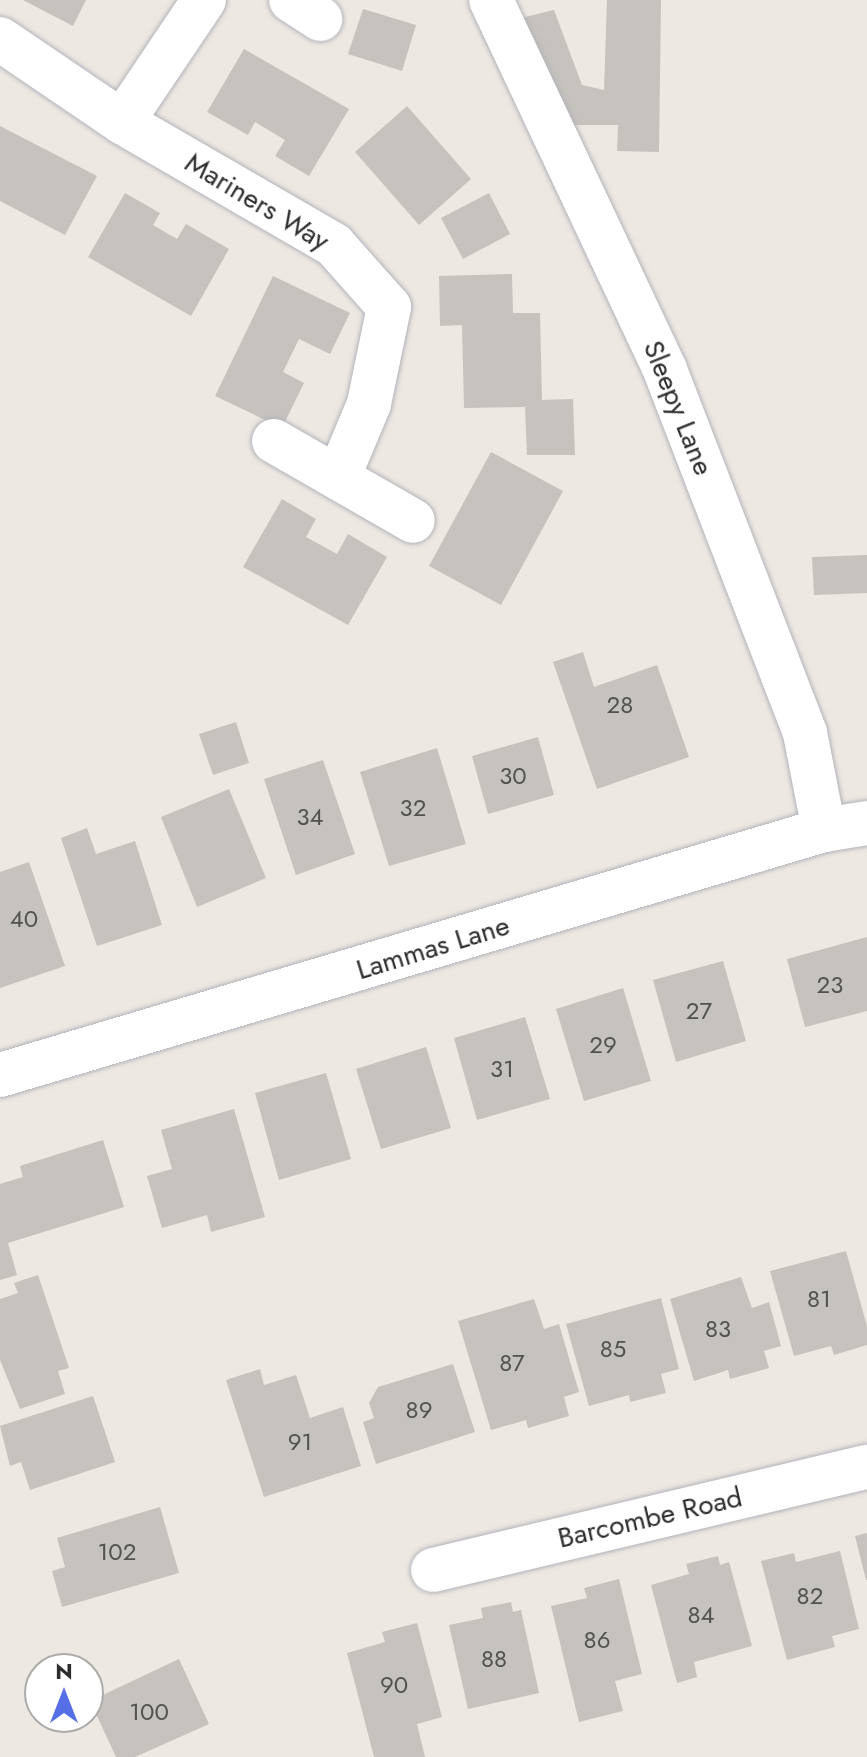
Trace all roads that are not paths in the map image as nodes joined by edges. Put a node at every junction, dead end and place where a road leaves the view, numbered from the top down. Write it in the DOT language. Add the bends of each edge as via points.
graph roads {
  1 [pos="204,0"];
  2 [pos="491,0"];
  3 [pos="0,39"];
  4 [pos="122,122"];
  5 [pos="274,441"];
  6 [pos="338,478"];
  7 [pos="413,521"];
  8 [pos="867,823"];
  9 [pos="824,830"];
  10 [pos="0,1075"];
  11 [pos="867,1467"];
  12 [pos="433,1570"];
  1 -- 4 [label="street"];
  2 -- 9 [label="street, Sleepy Lane" via="665,370 805,733"];
  3 -- 4 [label="street, Mariners Way"];
  4 -- 6 [label="street, Mariners Way" via="334,245 389,307 369,404"];
  5 -- 6 [label="street"];
  6 -- 7 [label="street"];
  8 -- 9 [label="street, Lammas Lane"];
  9 -- 10 [label="street, Lammas Lane"];
  11 -- 12 [label="street, Barcombe Road"];
}
